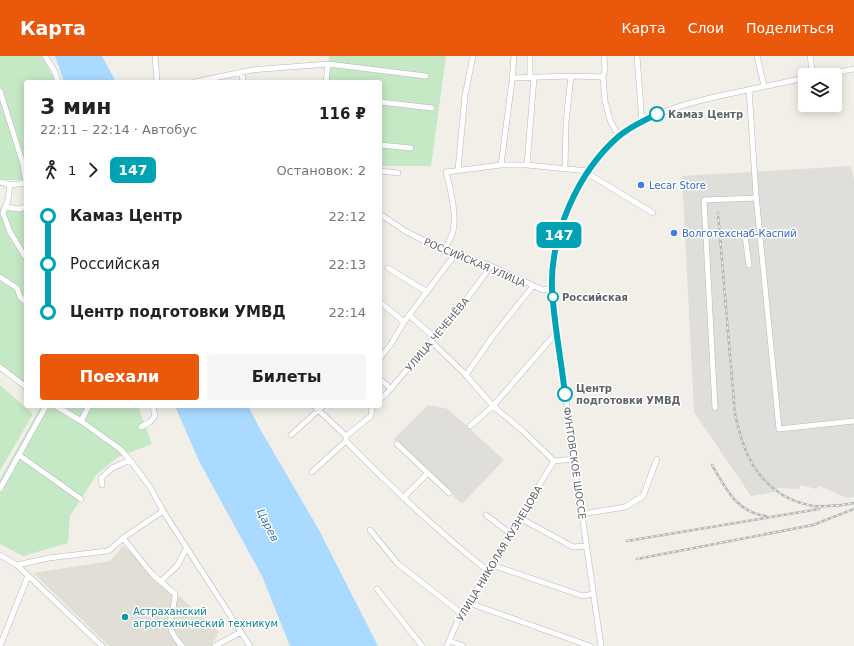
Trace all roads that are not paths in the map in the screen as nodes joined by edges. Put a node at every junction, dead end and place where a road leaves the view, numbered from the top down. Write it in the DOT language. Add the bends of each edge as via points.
graph roads {
  1 [pos="45,56"];
  2 [pos="155,56"];
  3 [pos="473,56"];
  4 [pos="514,56"];
  5 [pos="530,56"];
  6 [pos="604,56"];
  7 [pos="637,56"];
  8 [pos="757,56"];
  9 [pos="810,56"];
  10 [pos="328,64"];
  11 [pos="812,68"];
  12 [pos="854,69"];
  13 [pos="842,71"];
  14 [pos="242,72"];
  15 [pos="426,76"];
  16 [pos="571,76"];
  17 [pos="603,77"];
  18 [pos="512,78"];
  19 [pos="532,78"];
  20 [pos="798,79"];
  21 [pos="57,80"];
  22 [pos="157,80"];
  23 [pos="204,80"];
  24 [pos="243,80"];
  25 [pos="326,80"];
  26 [pos="764,86"];
  27 [pos="749,89"];
  28 [pos="0,91"];
  29 [pos="382,102"];
  30 [pos="432,108"];
  31 [pos="642,122"];
  32 [pos="619,137"];
  33 [pos="382,145"];
  34 [pos="410,148"];
  35 [pos="501,165"];
  36 [pos="527,165"];
  37 [pos="565,168"];
  38 [pos="24,170"];
  39 [pos="458,170"];
  40 [pos="382,171"];
  41 [pos="588,172"];
  42 [pos="398,173"];
  43 [pos="0,182"];
  44 [pos="24,183"];
  45 [pos="10,185"];
  46 [pos="757,198"];
  47 [pos="5,207"];
  48 [pos="24,208"];
  49 [pos="653,212"];
  50 [pos="2,213"];
  51 [pos="382,215"];
  52 [pos="760,236"];
  53 [pos="444,251"];
  54 [pos="456,253"];
  55 [pos="24,255"];
  56 [pos="749,265"];
  57 [pos="491,266"];
  58 [pos="388,268"];
  59 [pos="0,277"];
  60 [pos="533,286"];
  61 [pos="552,288"];
  62 [pos="427,292"];
  63 [pos="24,300"];
  64 [pos="382,304"];
  65 [pos="409,315"];
  66 [pos="404,322"];
  67 [pos="557,332"];
  68 [pos="432,339"];
  69 [pos="382,355"];
  70 [pos="0,367"];
  71 [pos="466,375"];
  72 [pos="382,380"];
  73 [pos="24,385"];
  74 [pos="390,389"];
  75 [pos="382,397"];
  76 [pos="493,406"];
  77 [pos="45,408"];
  78 [pos="59,408"];
  79 [pos="88,408"];
  80 [pos="153,408"];
  81 [pos="316,408"];
  82 [pos="372,408"];
  83 [pos="715,408"];
  84 [pos="81,421"];
  85 [pos="854,421"];
  86 [pos="470,426"];
  87 [pos="141,427"];
  88 [pos="291,435"];
  89 [pos="346,439"];
  90 [pos="397,444"];
  91 [pos="19,455"];
  92 [pos="657,458"];
  93 [pos="574,459"];
  94 [pos="130,460"];
  95 [pos="554,461"];
  96 [pos="312,472"];
  97 [pos="428,473"];
  98 [pos="102,485"];
  99 [pos="0,489"];
  100 [pos="449,493"];
  101 [pos="403,498"];
  102 [pos="81,499"];
  103 [pos="163,511"];
  104 [pos="582,514"];
  105 [pos="486,515"];
  106 [pos="520,518"];
  107 [pos="370,530"];
  108 [pos="510,533"];
  109 [pos="123,538"];
  110 [pos="586,546"];
  111 [pos="186,549"];
  112 [pos="0,555"];
  113 [pos="17,565"];
  114 [pos="492,565"];
  115 [pos="488,571"];
  116 [pos="28,576"];
  117 [pos="160,581"];
  118 [pos="377,589"];
  119 [pos="594,594"];
  120 [pos="469,603"];
  121 [pos="461,613"];
  122 [pos="241,632"];
  123 [pos="448,644"];
  124 [pos="0,646"];
  125 [pos="102,646"];
  126 [pos="182,646"];
  127 [pos="215,646"];
  128 [pos="250,646"];
  129 [pos="422,646"];
  130 [pos="463,646"];
  131 [pos="590,646"];
  132 [pos="602,646"];
  1 -- 21 [label="street"];
  2 -- 22 [label="street"];
  3 -- 39 [label="street" via="465,95"];
  4 -- 18 [label="street"];
  5 -- 19 [label="street"];
  6 -- 17 [label="street"];
  7 -- 31 [label="street"];
  8 -- 26 [label="street"];
  9 -- 11 [label="street"];
  10 -- 14 [label="street"];
  10 -- 15 [label="street"];
  10 -- 25 [label="street"];
  12 -- 13 [label="street"];
  14 -- 23 [label="street"];
  14 -- 24 [label="street"];
  16 -- 17 [label="street"];
  16 -- 19 [label="street"];
  16 -- 37 [label="street"];
  17 -- 32 [label="street" via="610,120"];
  18 -- 19 [label="street"];
  18 -- 35 [label="street"];
  19 -- 36 [label="street"];
  20 -- 26 [label="street, ФУНТОВСКОЕ ШОССЕ"];
  26 -- 27 [label="street, ФУНТОВСКОЕ ШОССЕ"];
  27 -- 31 [label="street, ФУНТОВСКОЕ ШОССЕ" via="683,105"];
  27 -- 46 [label="street"];
  28 -- 38 [label="street"];
  29 -- 30 [label="street"];
  31 -- 32 [label="street, ФУНТОВСКОЕ ШОССЕ"];
  32 -- 41 [label="street, ФУНТОВСКОЕ ШОССЕ" via="598,156"];
  33 -- 34 [label="street"];
  35 -- 36 [label="street"];
  35 -- 39 [label="street"];
  36 -- 37 [label="street"];
  37 -- 41 [label="street"];
  39 -- 53 [label="street" via="446,172 454,212 454,230"];
  40 -- 42 [label="street"];
  41 -- 49 [label="street"];
  41 -- 61 [label="street, ФУНТОВСКОЕ ШОССЕ" via="569,206 560,229 553,262"];
  43 -- 45 [label="street"];
  44 -- 45 [label="street"];
  45 -- 47 [label="street"];
  46 -- 52 [label="street"];
  46 -- 83 [label="street" via="704,200"];
  47 -- 48 [label="street"];
  47 -- 50 [label="street"];
  50 -- 55 [label="street"];
  51 -- 53 [label="street, РОССИЙСКАЯ УЛИЦА" via="404,231"];
  52 -- 56 [label="street" via="745,236"];
  52 -- 85 [label="street" via="779,429"];
  53 -- 54 [label="street, РОССИЙСКАЯ УЛИЦА"];
  54 -- 57 [label="street, РОССИЙСКАЯ УЛИЦА"];
  54 -- 62 [label="street"];
  57 -- 60 [label="street, РОССИЙСКАЯ УЛИЦА"];
  57 -- 68 [label="street, УЛИЦА ЧЕЧЕНЁВА"];
  58 -- 62 [label="street"];
  59 -- 63 [label="street" via="17,288"];
  60 -- 61 [label="street, РОССИЙСКАЯ УЛИЦА" via="543,290"];
  60 -- 71 [label="street"];
  61 -- 67 [label="street, ФУНТОВСКОЕ ШОССЕ"];
  62 -- 65 [label="street"];
  64 -- 66 [label="street"];
  65 -- 66 [label="street"];
  65 -- 68 [label="street"];
  66 -- 69 [label="street"];
  67 -- 76 [label="street"];
  67 -- 93 [label="street, ФУНТОВСКОЕ ШОССЕ"];
  68 -- 71 [label="street"];
  68 -- 74 [label="street, УЛИЦА ЧЕЧЕНЁВА"];
  70 -- 73 [label="street"];
  71 -- 76 [label="street"];
  72 -- 74 [label="street"];
  74 -- 75 [label="street, УЛИЦА ЧЕЧЕНЁВА"];
  76 -- 86 [label="street"];
  76 -- 95 [label="street"];
  77 -- 91 [label="street"];
  78 -- 84 [label="street"];
  79 -- 84 [label="street"];
  80 -- 87 [label="street" via="154,416"];
  81 -- 88 [label="street"];
  81 -- 89 [label="street"];
  82 -- 89 [label="street" via="371,416"];
  84 -- 94 [label="street" via="120,449"];
  89 -- 96 [label="street"];
  89 -- 101 [label="street"];
  90 -- 97 [label="street"];
  91 -- 99 [label="street"];
  91 -- 102 [label="street"];
  92 -- 104 [label="street" via="643,496 625,507"];
  93 -- 95 [label="street"];
  93 -- 104 [label="street, ФУНТОВСКОЕ ШОССЕ"];
  94 -- 98 [label="street" via="112,468 101,478"];
  94 -- 103 [label="street" via="150,487"];
  95 -- 106 [label="street, УЛИЦА НИКОЛАЯ КУЗНЕЦОВА"];
  97 -- 100 [label="street"];
  97 -- 101 [label="street"];
  101 -- 115 [label="street"];
  103 -- 109 [label="street"];
  103 -- 111 [label="street"];
  104 -- 110 [label="street, ФУНТОВСКОЕ ШОССЕ"];
  105 -- 108 [label="street"];
  106 -- 108 [label="street, УЛИЦА НИКОЛАЯ КУЗНЕЦОВА"];
  106 -- 110 [label="street" via="573,547"];
  107 -- 121 [label="street" via="398,564"];
  108 -- 114 [label="street, УЛИЦА НИКОЛАЯ КУЗНЕЦОВА"];
  109 -- 113 [label="street" via="111,549 103,552 49,558"];
  109 -- 117 [label="street"];
  110 -- 119 [label="street, ФУНТОВСКОЕ ШОССЕ"];
  111 -- 117 [label="street" via="177,566"];
  111 -- 122 [label="street"];
  112 -- 113 [label="street"];
  113 -- 116 [label="street"];
  114 -- 115 [label="street, УЛИЦА НИКОЛАЯ КУЗНЕЦОВА"];
  114 -- 119 [label="street" via="583,596"];
  115 -- 120 [label="street, УЛИЦА НИКОЛАЯ КУЗНЕЦОВА"];
  116 -- 124 [label="street"];
  116 -- 125 [label="street"];
  117 -- 126 [label="street" via="175,594 170,625 175,639"];
  118 -- 129 [label="street"];
  119 -- 132 [label="street, ФУНТОВСКОЕ ШОССЕ"];
  120 -- 121 [label="street, УЛИЦА НИКОЛАЯ КУЗНЕЦОВА"];
  120 -- 131 [label="street"];
  121 -- 123 [label="street, УЛИЦА НИКОЛАЯ КУЗНЕЦОВА"];
  122 -- 127 [label="street"];
  122 -- 128 [label="street"];
  123 -- 130 [label="street"];
}
